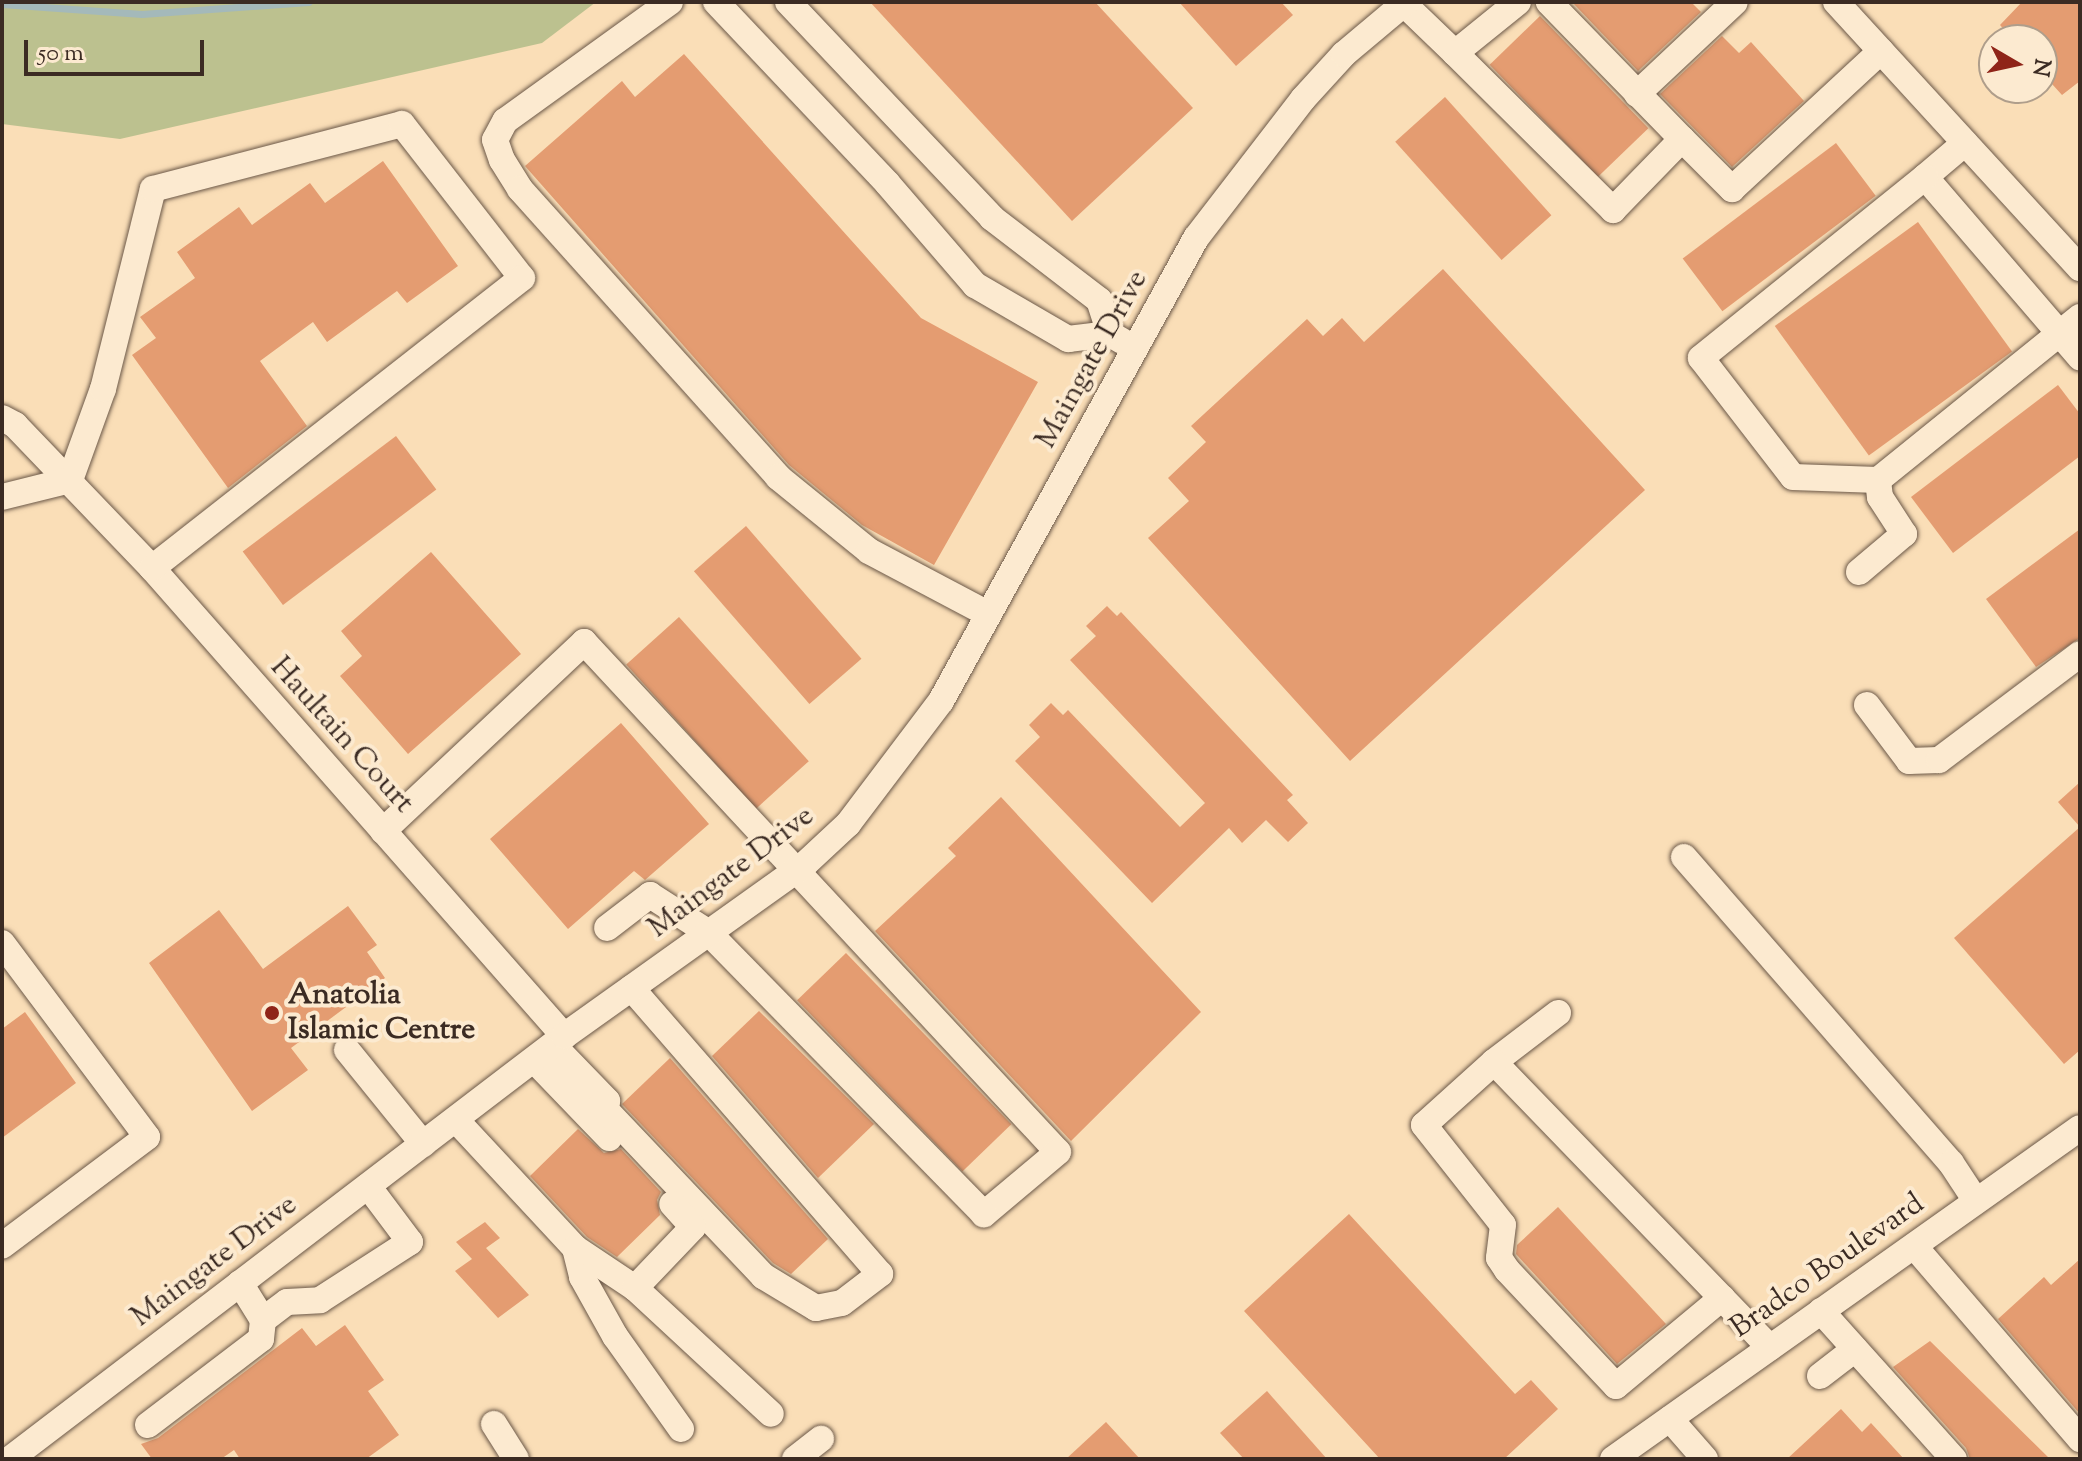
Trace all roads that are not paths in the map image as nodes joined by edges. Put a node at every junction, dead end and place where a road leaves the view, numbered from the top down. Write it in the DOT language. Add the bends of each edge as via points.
graph roads {
  1 [pos="670,2"];
  2 [pos="716,2"];
  3 [pos="788,2"];
  4 [pos="1518,2"];
  5 [pos="1549,2"];
  6 [pos="1735,2"];
  7 [pos="1836,2"];
  8 [pos="1405,3"];
  9 [pos="1881,51"];
  10 [pos="1455,53"];
  11 [pos="1637,94"];
  12 [pos="1682,139"];
  13 [pos="1965,143"];
  14 [pos="1925,177"];
  15 [pos="2080,268"];
  16 [pos="2070,325"];
  17 [pos="1110,334"];
  18 [pos="1135,350"];
  19 [pos="2080,357"];
  20 [pos="2,418"];
  21 [pos="70,480"];
  22 [pos="1878,480"];
  23 [pos="2,497"];
  24 [pos="152,568"];
  25 [pos="1859,572"];
  26 [pos="988,614"];
  27 [pos="2080,654"];
  28 [pos="1867,705"];
  29 [pos="383,831"];
  30 [pos="1684,857"];
  31 [pos="793,871"];
  32 [pos="607,928"];
  33 [pos="709,933"];
  34 [pos="2,943"];
  35 [pos="631,988"];
  36 [pos="1558,1013"];
  37 [pos="551,1047"];
  38 [pos="347,1050"];
  39 [pos="1494,1062"];
  40 [pos="594,1110"];
  41 [pos="456,1120"];
  42 [pos="2080,1128"];
  43 [pos="423,1144"];
  44 [pos="368,1186"];
  45 [pos="1976,1201"];
  46 [pos="2,1246"];
  47 [pos="1914,1246"];
  48 [pos="575,1248"];
  49 [pos="240,1283"];
  50 [pos="635,1288"];
  51 [pos="1722,1298"];
  52 [pos="1821,1311"];
  53 [pos="263,1320"];
  54 [pos="1770,1348"];
  55 [pos="1855,1349"];
  56 [pos="1820,1376"];
  57 [pos="771,1414"];
  58 [pos="1670,1419"];
  59 [pos="494,1424"];
  60 [pos="148,1425"];
  61 [pos="681,1429"];
  62 [pos="821,1439"];
  63 [pos="2080,1439"];
  64 [pos="14,1458"];
  65 [pos="516,1459"];
  66 [pos="795,1459"];
  67 [pos="1613,1459"];
  68 [pos="1705,1459"];
  69 [pos="1954,1459"];
  1 -- 26 [label="street" via="505,121 495,140 502,160 520,189 778,477 869,551"];
  2 -- 17 [label="street" via="975,285 1068,339"];
  3 -- 17 [label="street" via="992,218 1099,300"];
  4 -- 10 [label="street"];
  5 -- 11 [label="street"];
  6 -- 11 [label="street"];
  7 -- 9 [label="street"];
  8 -- 10 [label="street"];
  8 -- 18 [label="street, Maingate Drive" via="1344,54 1263,145 1196,238"];
  9 -- 12 [label="street" via="1732,189"];
  9 -- 13 [label="street"];
  10 -- 12 [label="street" via="1613,210"];
  11 -- 12 [label="street"];
  13 -- 14 [label="street"];
  13 -- 15 [label="street"];
  14 -- 16 [label="street"];
  14 -- 22 [label="street" via="1701,358 1793,477"];
  16 -- 19 [label="street"];
  16 -- 22 [label="street"];
  17 -- 18 [label="street"];
  18 -- 26 [label="street, Maingate Drive"];
  20 -- 21 [label="street, Haultain Court"];
  21 -- 23 [label="street"];
  21 -- 24 [label="street, Haultain Court"];
  21 -- 24 [label="street" via="103,389 153,189 402,124 522,278"];
  22 -- 25 [label="street" via="1880,497 1904,534"];
  24 -- 29 [label="street, Haultain Court"];
  26 -- 31 [label="street, Maingate Drive" via="941,701 898,761 848,824"];
  27 -- 28 [label="street" via="1939,760 1909,761"];
  29 -- 31 [label="street" via="584,642"];
  29 -- 37 [label="street, Haultain Court"];
  30 -- 45 [label="street" via="1951,1163"];
  31 -- 33 [label="street, Maingate Drive"];
  31 -- 33 [label="street" via="1058,1152 984,1214"];
  32 -- 33 [label="street" via="650,895"];
  33 -- 35 [label="street, Maingate Drive"];
  34 -- 46 [label="street" via="147,1137"];
  35 -- 37 [label="street, Maingate Drive"];
  35 -- 40 [label="street" via="880,1274 842,1303 816,1308 763,1276"];
  36 -- 39 [label="street"];
  37 -- 40 [label="street, Haultain Court"];
  37 -- 41 [label="street, Maingate Drive"];
  38 -- 43 [label="street"];
  39 -- 51 [label="street"];
  39 -- 51 [label="street" via="1424,1125 1503,1225 1499,1258 1507,1270 1616,1386"];
  40 -- 50 [label="street" via="693,1227"];
  41 -- 43 [label="street, Maingate Drive"];
  41 -- 48 [label="street"];
  42 -- 45 [label="street, Bradco Boulevard"];
  43 -- 44 [label="street, Maingate Drive"];
  44 -- 49 [label="street, Maingate Drive"];
  44 -- 53 [label="street" via="410,1242 320,1300 287,1302"];
  45 -- 47 [label="street, Bradco Boulevard"];
  47 -- 52 [label="street, Bradco Boulevard"];
  47 -- 63 [label="street"];
  48 -- 50 [label="street"];
  48 -- 61 [label="street" via="582,1277 615,1336"];
  49 -- 53 [label="street"];
  49 -- 64 [label="street, Maingate Drive"];
  50 -- 57 [label="street"];
  51 -- 54 [label="street"];
  52 -- 54 [label="street, Bradco Boulevard"];
  52 -- 55 [label="street"];
  53 -- 60 [label="street" via="261,1339"];
  54 -- 58 [label="street, Bradco Boulevard"];
  55 -- 56 [label="street"];
  55 -- 69 [label="street"];
  58 -- 67 [label="street, Bradco Boulevard"];
  58 -- 68 [label="street"];
  59 -- 65 [label="street"];
  62 -- 66 [label="street"];
}
